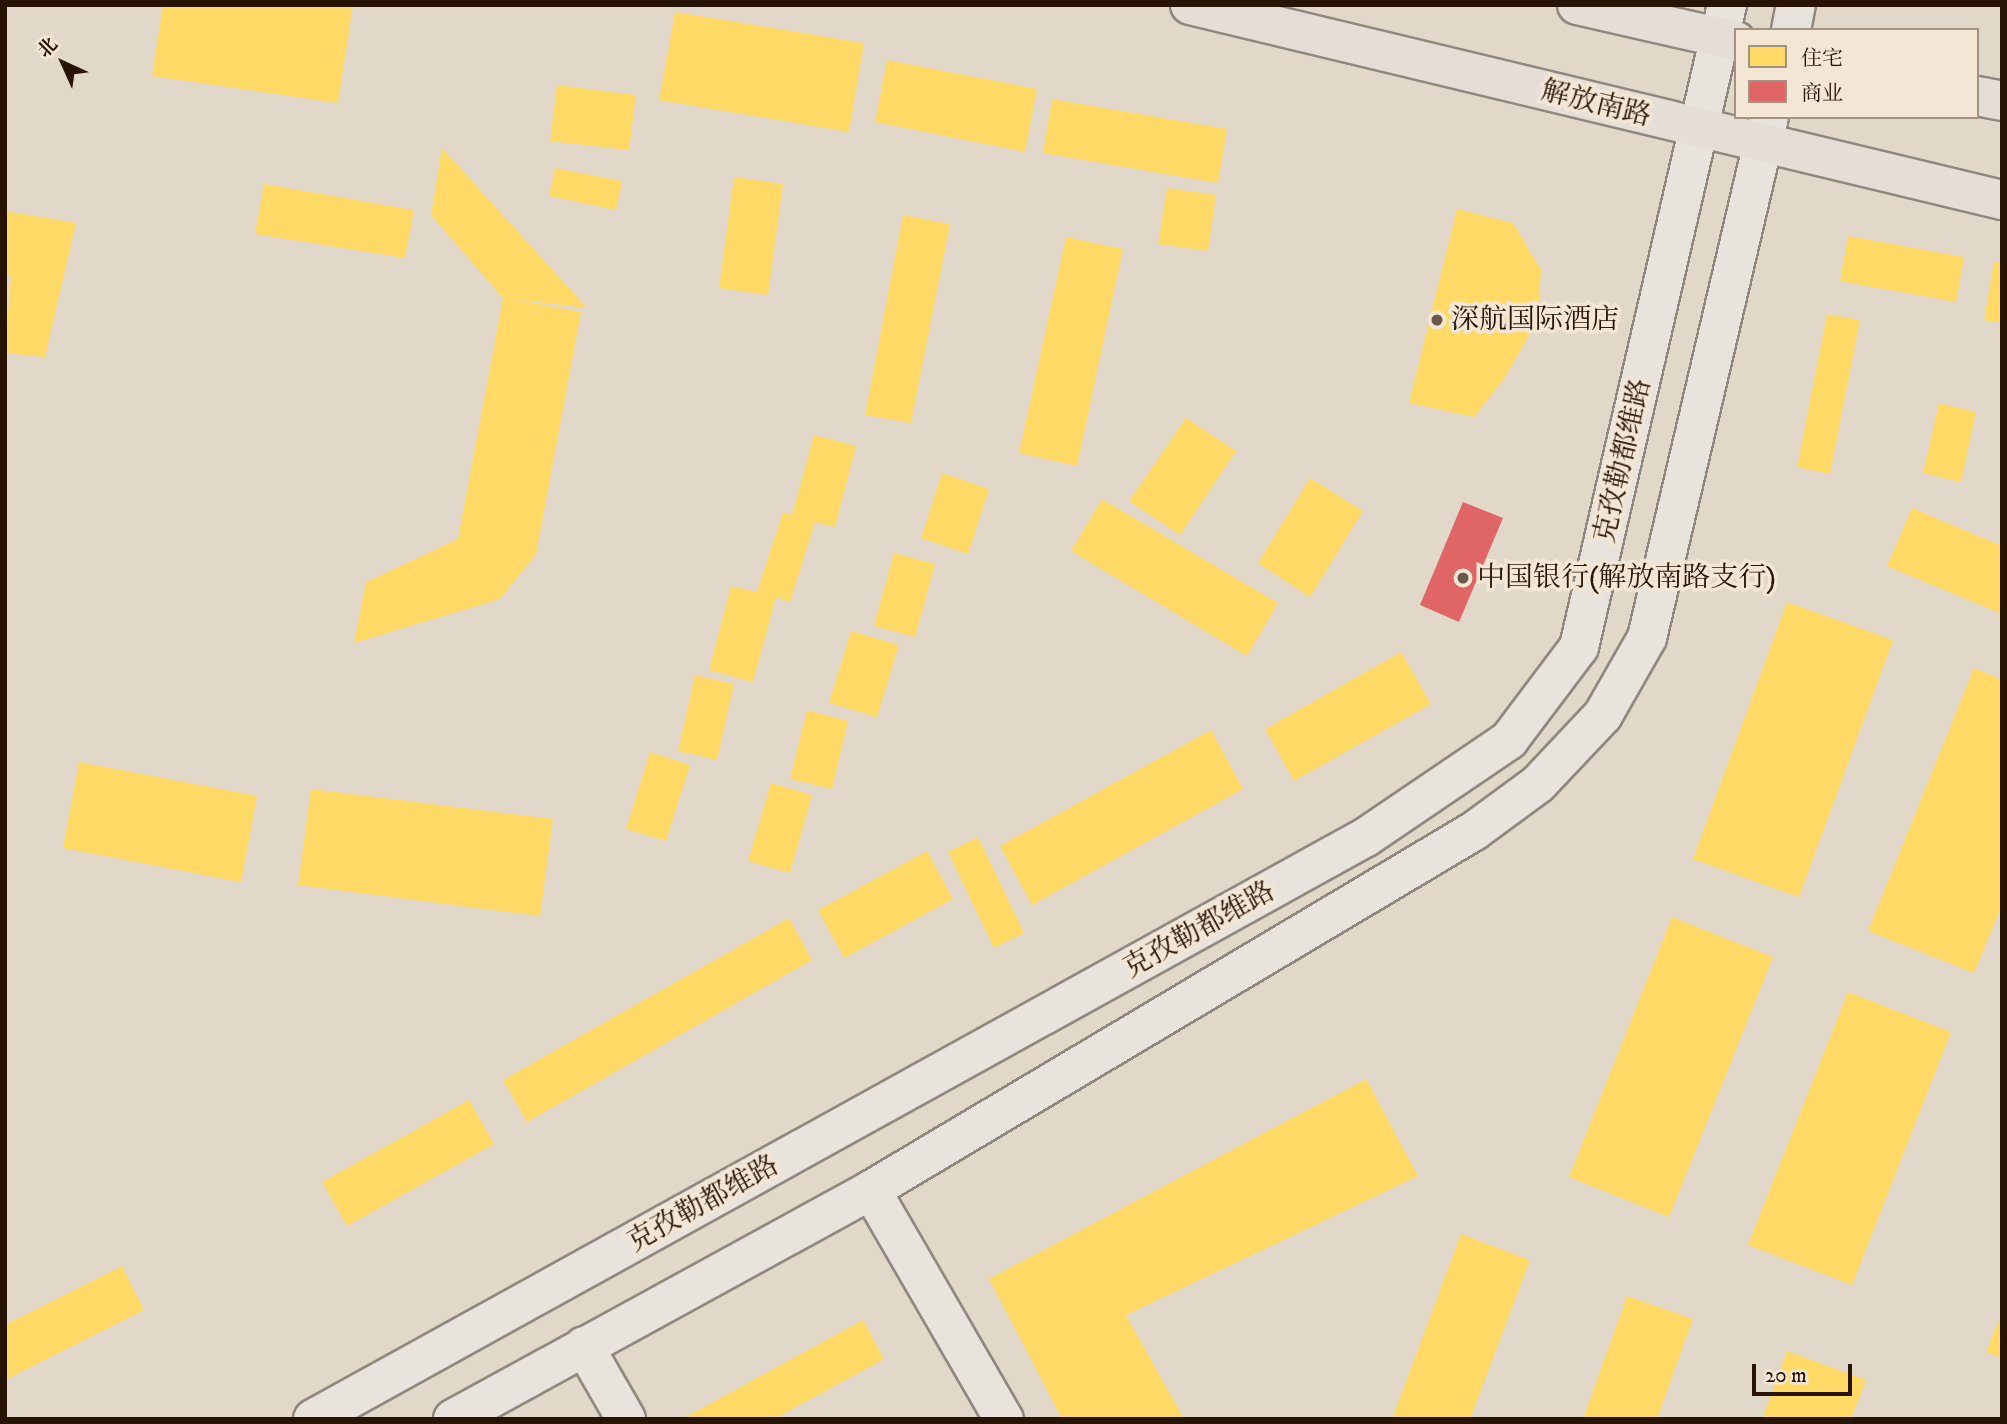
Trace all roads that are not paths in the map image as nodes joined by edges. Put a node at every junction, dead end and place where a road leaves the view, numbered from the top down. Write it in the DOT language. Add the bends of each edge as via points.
graph roads {
  1 [pos="1190,5"];
  2 [pos="1577,5"];
  3 [pos="1796,5"];
  4 [pos="1727,28"];
  5 [pos="1791,28"];
  6 [pos="1979,96"];
  7 [pos="2002,101"];
  8 [pos="1700,129"];
  9 [pos="1765,130"];
  10 [pos="2002,200"];
  11 [pos="871,1190"];
  12 [pos="584,1346"];
  13 [pos="313,1419"];
  14 [pos="453,1419"];
  15 [pos="626,1419"];
  16 [pos="1004,1419"];
  1 -- 8 [label="main road, 解放南路"];
  2 -- 4 [label="main road"];
  3 -- 5 [label="main road"];
  4 -- 8 [label="main road, 克孜勒都维路"];
  6 -- 7 [label="main road"];
  8 -- 9 [label="main road, 解放南路"];
  8 -- 13 [label="main road, 克孜勒都维路" via="1580,648 1509,740 1366,837"];
  9 -- 10 [label="main road, 解放南路"];
  9 -- 11 [label="main road, 克孜勒都维路" via="1647,638 1603,715 1538,784 1474,831"];
  11 -- 12 [label="main road, 克孜勒都维路"];
  11 -- 16 [label="main road"];
  12 -- 14 [label="main road, 克孜勒都维路"];
  12 -- 15 [label="main road"];
}
